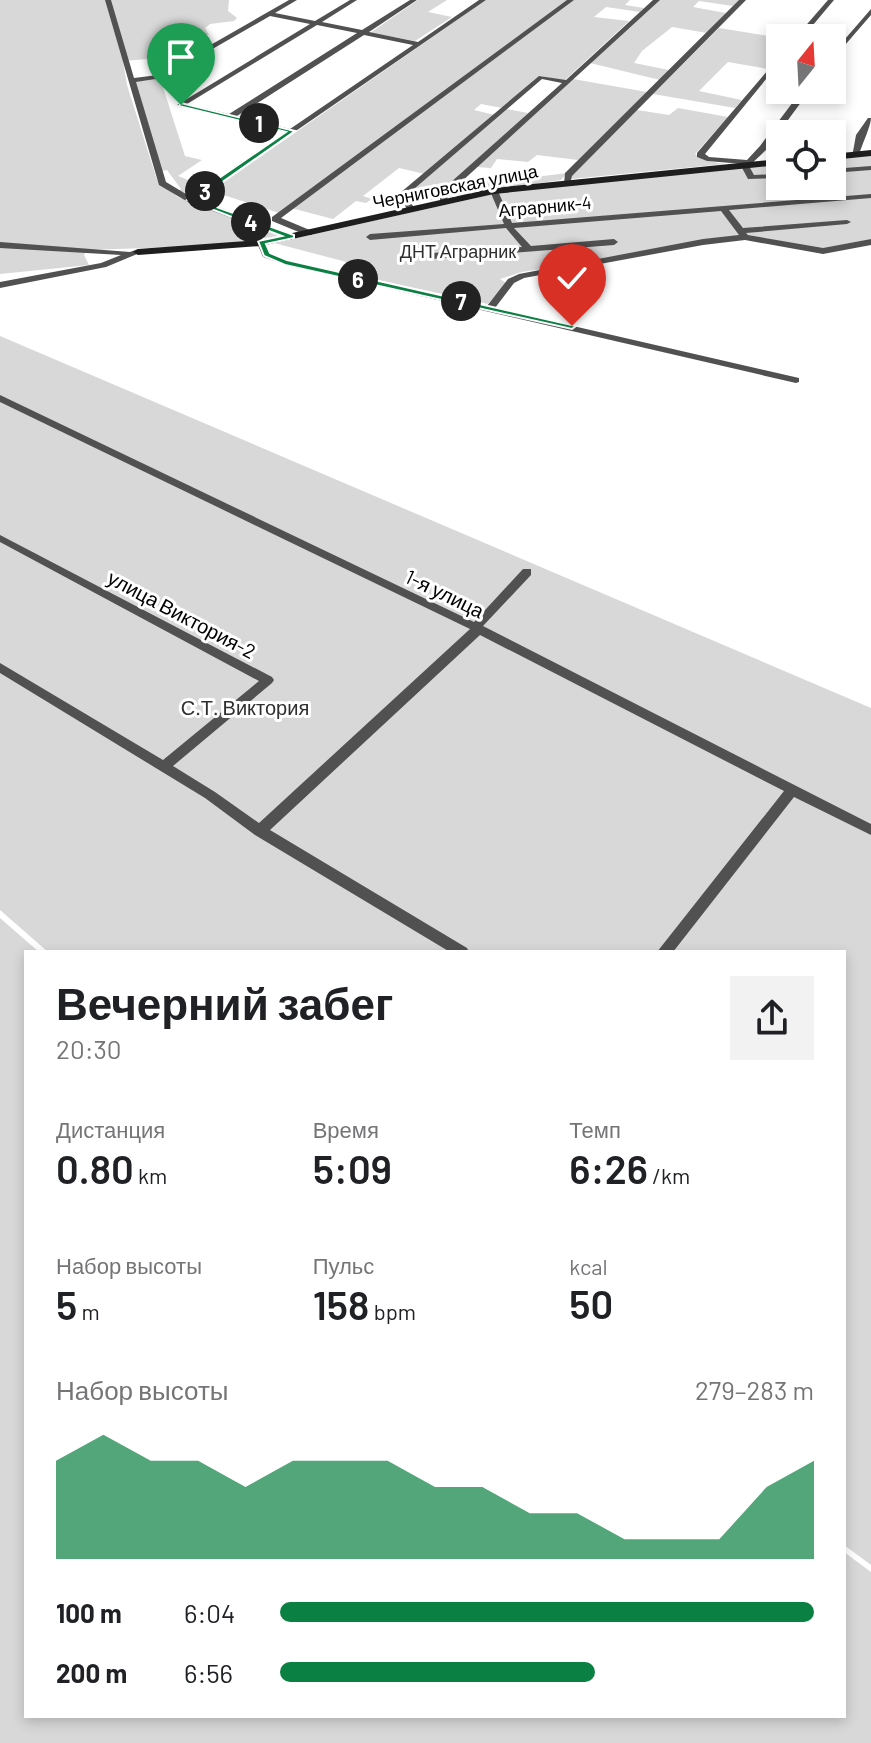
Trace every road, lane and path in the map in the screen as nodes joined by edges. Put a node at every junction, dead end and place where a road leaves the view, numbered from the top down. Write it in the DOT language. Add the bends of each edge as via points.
graph roads {
  1 [pos="108,0"];
  2 [pos="294,0"];
  3 [pos="354,0"];
  4 [pos="414,0"];
  5 [pos="483,0"];
  6 [pos="571,0"];
  7 [pos="657,0"];
  8 [pos="743,0"];
  9 [pos="831,0"];
  10 [pos="871,11"];
  11 [pos="269,14"];
  12 [pos="316,23"];
  13 [pos="810,24"];
  14 [pos="362,33"];
  15 [pos="846,41"];
  16 [pos="419,44"];
  17 [pos="766,75"];
  18 [pos="131,80"];
  19 [pos="567,82"];
  20 [pos="795,104"];
  21 [pos="230,117"];
  22 [pos="871,120"];
  23 [pos="291,131"];
  24 [pos="871,153"];
  25 [pos="855,155"];
  26 [pos="846,156"];
  27 [pos="766,163"];
  28 [pos="747,164"];
  29 [pos="871,168"];
  30 [pos="846,170"];
  31 [pos="766,176"];
  32 [pos="567,182"];
  33 [pos="494,191"];
  34 [pos="871,196"];
  35 [pos="191,200"];
  36 [pos="444,200"];
  37 [pos="410,208"];
  38 [pos="723,208"];
  39 [pos="847,222"];
  40 [pos="506,225"];
  41 [pos="309,233"];
  42 [pos="742,234"];
  43 [pos="291,237"];
  44 [pos="370,237"];
  45 [pos="614,242"];
  46 [pos="871,242"];
  47 [pos="261,243"];
  48 [pos="0,245"];
  49 [pos="530,249"];
  50 [pos="138,252"];
  51 [pos="432,256"];
  52 [pos="0,285"];
  53 [pos="490,308"];
  54 [pos="796,380"];
  55 [pos="0,398"];
  56 [pos="0,538"];
  57 [pos="527,572"];
  58 [pos="477,628"];
  59 [pos="0,667"];
  60 [pos="163,767"];
  61 [pos="793,789"];
  62 [pos="871,830"];
  63 [pos="260,831"];
  64 [pos="459,950"];
  65 [pos="666,950"];
  1 -- 18 [label="street"];
  2 -- 11 [label="street"];
  3 -- 12 [label="street"];
  4 -- 14 [label="street"];
  5 -- 16 [label="street"];
  6 -- 41 [label="street" via="275,219"];
  7 -- 19 [label="street"];
  8 -- 32 [label="street" via="568,175"];
  9 -- 13 [label="street"];
  10 -- 15 [label="street"];
  11 -- 12 [label="street"];
  11 -- 18 [label="street" via="160,77"];
  12 -- 14 [label="street"];
  12 -- 21 [label="street" via="181,105"];
  14 -- 16 [label="street"];
  14 -- 21 [label="street"];
  16 -- 23 [label="street"];
  17 -- 28 [label="street" via="700,155"];
  18 -- 35 [label="street" via="162,183"];
  19 -- 36 [label="street" via="444,193"];
  19 -- 37 [label="street" via="541,77 403,195"];
  20 -- 28 [label="street"];
  21 -- 23 [label="street"];
  22 -- 25 [label="street"];
  23 -- 35 [label="street"];
  24 -- 25 [label="street"];
  25 -- 26 [label="street"];
  27 -- 28 [label="street, Черниговская улица"];
  28 -- 31 [label="street" via="751,177"];
  28 -- 32 [label="street, Черниговская улица"];
  29 -- 30 [label="street"];
  32 -- 33 [label="street, Черниговская улица"];
  33 -- 36 [label="street, Черниговская улица"];
  33 -- 40 [label="street"];
  34 -- 38 [label="street, Аграрник-4"];
  35 -- 43 [label="street"];
  36 -- 37 [label="street, Черниговская улица"];
  37 -- 41 [label="street, Черниговская улица"];
  38 -- 40 [label="street, Аграрник-4"];
  38 -- 42 [label="street"];
  39 -- 42 [label="street"];
  40 -- 44 [label="street, Аграрник-4"];
  40 -- 49 [label="street"];
  41 -- 43 [label="street, Черниговская улица"];
  42 -- 46 [label="street" via="823,251"];
  42 -- 53 [label="street" via="533,273 511,281"];
  43 -- 47 [label="street, Черниговская улица"];
  45 -- 49 [label="street"];
  47 -- 50 [label="street, Черниговская улица"];
  47 -- 53 [label="street" via="266,255 285,262"];
  48 -- 50 [label="street"];
  49 -- 51 [label="street"];
  50 -- 52 [label="street" via="103,265"];
  53 -- 54 [label="street"];
  55 -- 58 [label="street, 1-я улица"];
  56 -- 60 [label="street, улица Виктория-2" via="268,680"];
  57 -- 58 [label="street"];
  58 -- 61 [label="street, 1-я улица"];
  58 -- 63 [label="street"];
  59 -- 60 [label="street"];
  60 -- 63 [label="street"];
  61 -- 62 [label="street, 1-я улица"];
  61 -- 65 [label="street"];
  63 -- 64 [label="street"];
}
